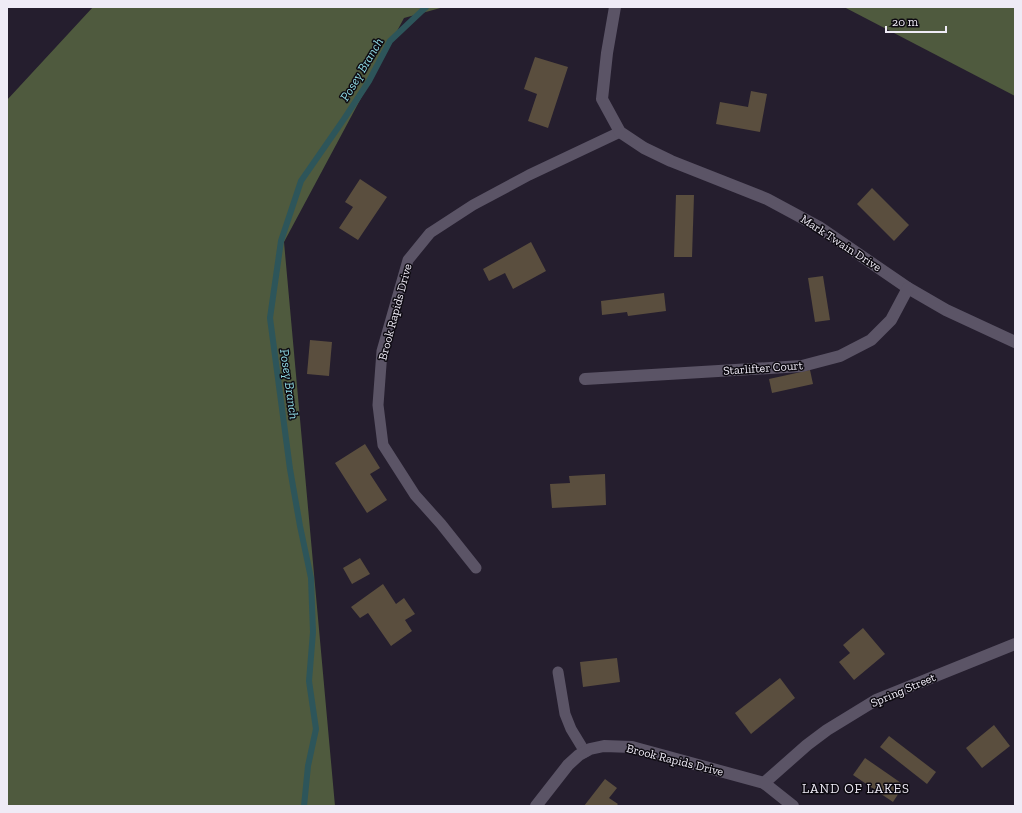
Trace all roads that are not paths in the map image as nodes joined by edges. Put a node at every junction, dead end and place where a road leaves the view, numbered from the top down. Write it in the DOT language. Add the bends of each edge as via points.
graph roads {
  1 [pos="615,7"];
  2 [pos="620,132"];
  3 [pos="908,288"];
  4 [pos="1015,342"];
  5 [pos="585,379"];
  6 [pos="476,568"];
  7 [pos="1015,644"];
  8 [pos="558,672"];
  9 [pos="585,752"];
  10 [pos="764,783"];
  11 [pos="536,806"];
  12 [pos="793,806"];
  1 -- 2 [label="street" via="602,99"];
  2 -- 3 [label="street, Mark Twain Drive" via="644,148 671,161 767,199 819,227"];
  2 -- 6 [label="lane, Brook Rapids Drive" via="473,205 430,233 408,260 382,351 378,405 383,445 415,495"];
  3 -- 4 [label="street, Mark Twain Drive" via="946,310"];
  3 -- 5 [label="street, Starlifter Court" via="891,320 871,340 840,356 802,366"];
  7 -- 10 [label="street, Spring Street" via="876,700 827,730"];
  8 -- 9 [label="lane" via="565,714"];
  9 -- 10 [label="street, Brook Rapids Drive" via="604,746 632,747"];
  9 -- 11 [label="street, Brook Rapids Drive" via="568,765"];
  10 -- 12 [label="street"];
}
